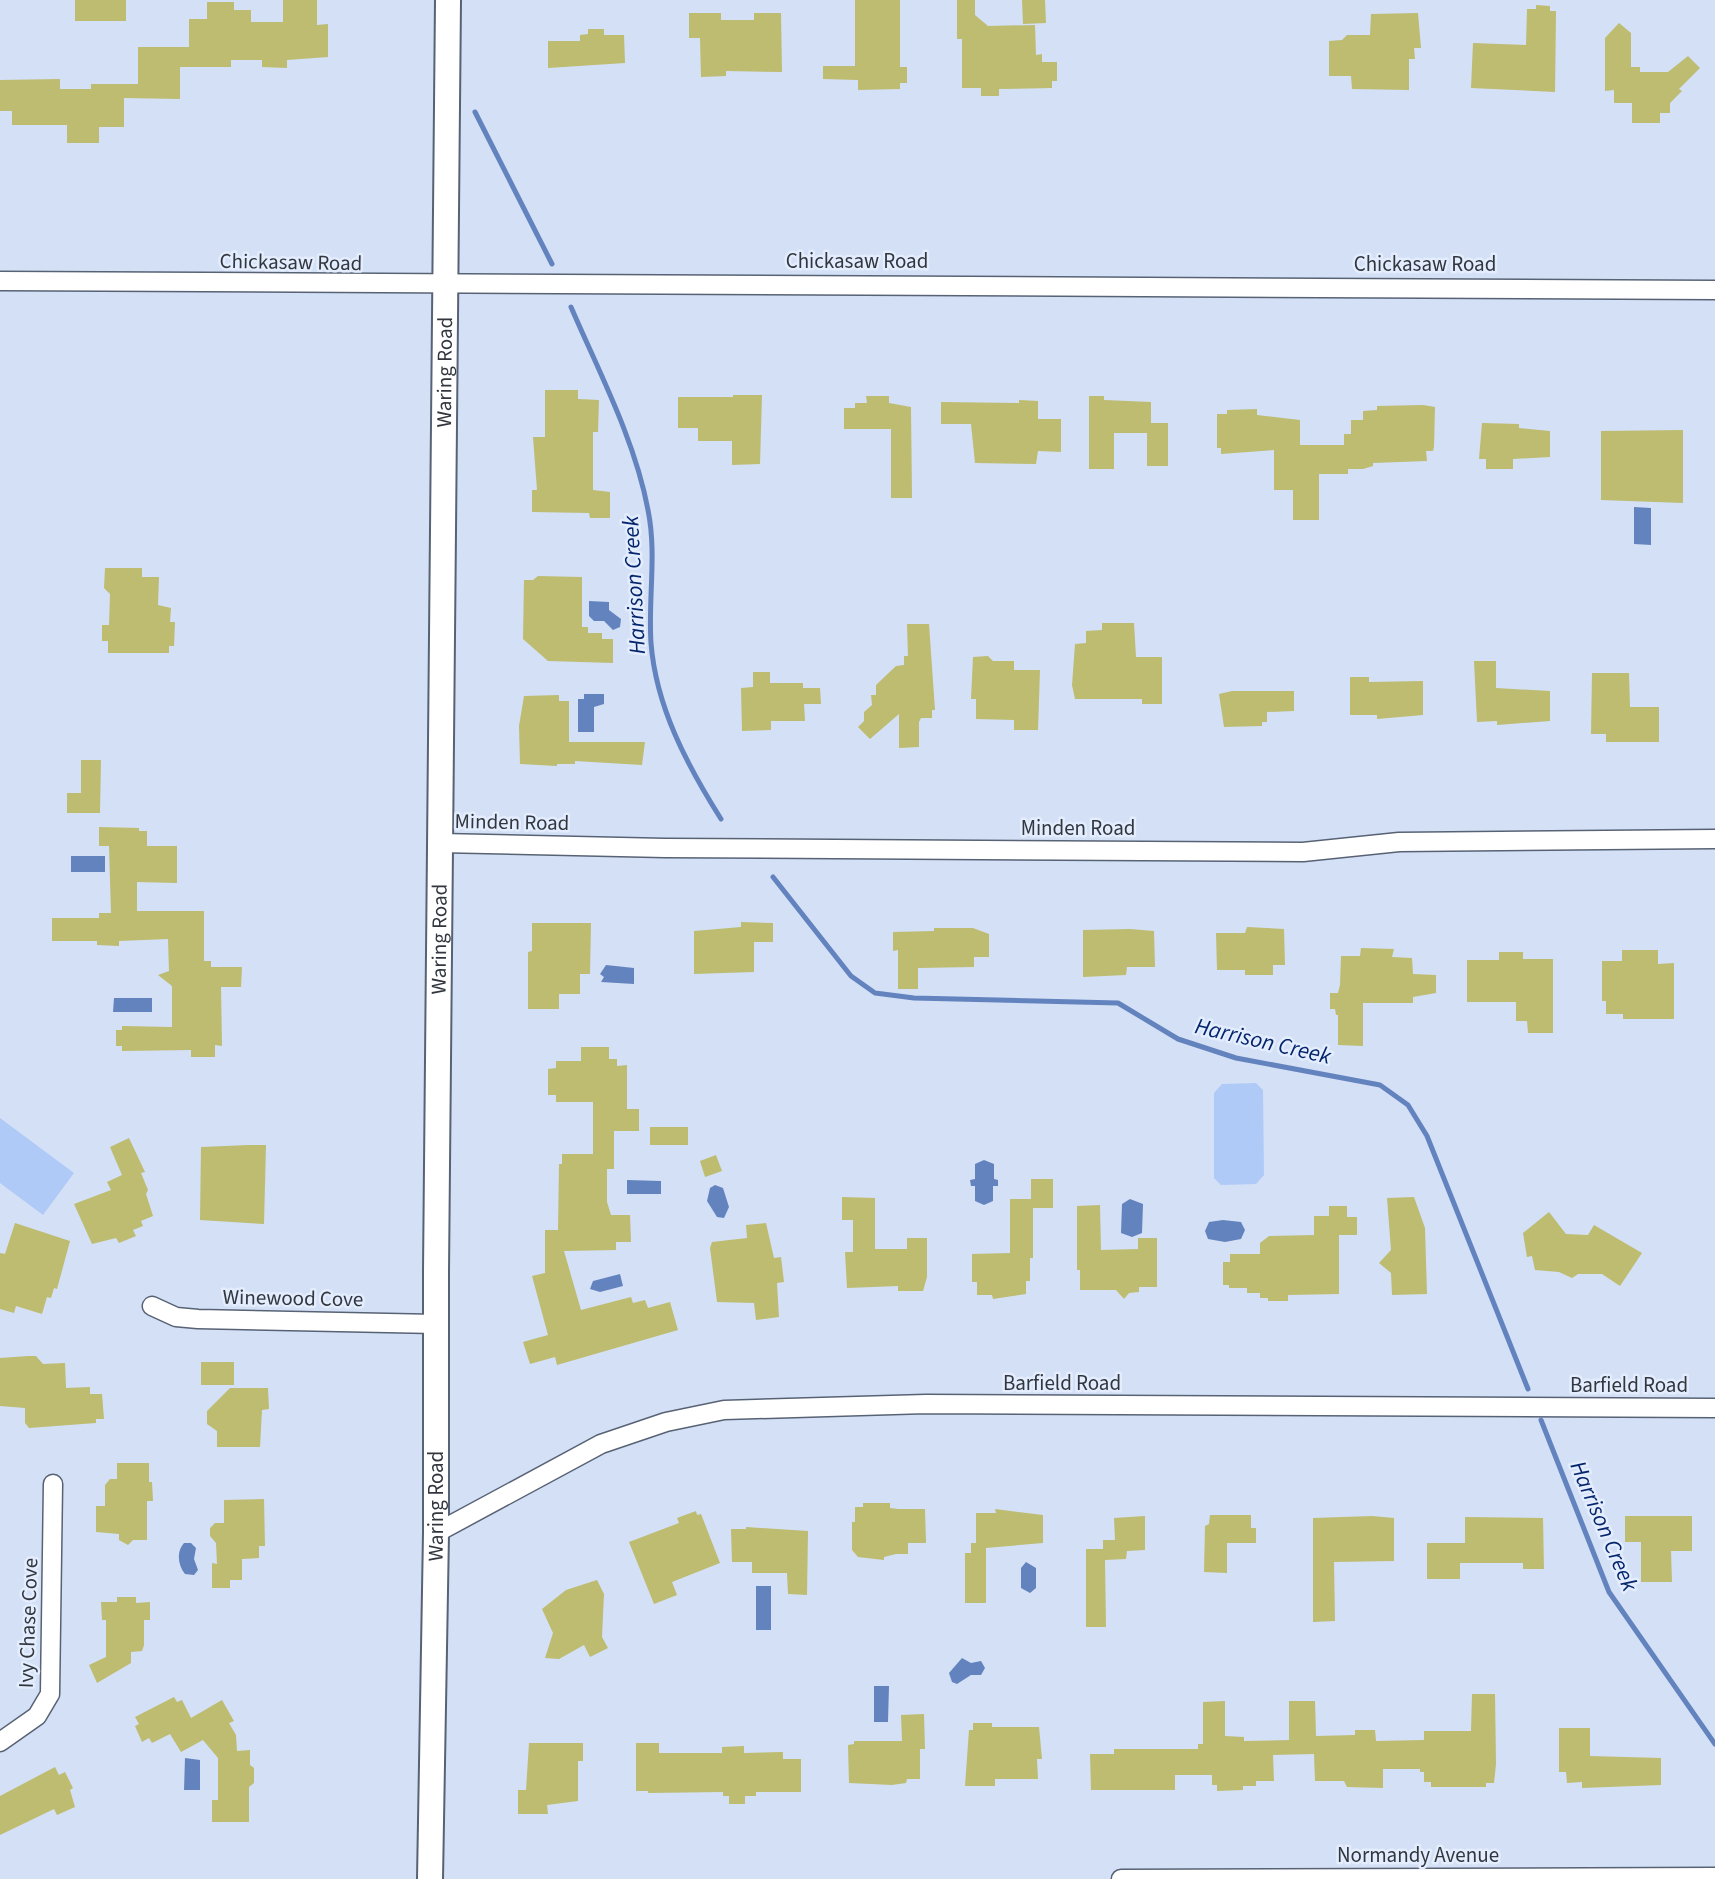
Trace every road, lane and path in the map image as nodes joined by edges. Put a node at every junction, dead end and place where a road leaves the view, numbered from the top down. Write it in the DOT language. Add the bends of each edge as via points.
graph roads {
  1 [pos="448,0"];
  2 [pos="0,281"];
  3 [pos="446,286"];
  4 [pos="1715,290"];
  5 [pos="1715,839"];
  6 [pos="440,843"];
  7 [pos="152,1306"];
  8 [pos="436,1324"];
  9 [pos="1715,1408"];
  10 [pos="53,1484"];
  11 [pos="436,1533"];
  12 [pos="0,1742"];
  13 [pos="1715,1878"];
  14 [pos="430,1879"];
  15 [pos="1121,1879"];
  1 -- 3 [label="main road, Waring Road"];
  2 -- 3 [label="street, Chickasaw Road"];
  3 -- 4 [label="street, Chickasaw Road" via="1064,284"];
  3 -- 6 [label="main road, Waring Road"];
  5 -- 6 [label="street, Minden Road" via="1399,842 1303,852"];
  6 -- 8 [label="main road, Waring Road"];
  7 -- 8 [label="street, Winewood Cove" via="169,1315 198,1319"];
  8 -- 11 [label="main road, Waring Road"];
  9 -- 11 [label="street, Barfield Road" via="926,1404 724,1410 666,1422 601,1444"];
  10 -- 12 [label="street, Ivy Chase Cove" via="50,1694 37,1717"];
  11 -- 14 [label="main road, Waring Road"];
  13 -- 15 [label="street, Normandy Avenue"];
}
